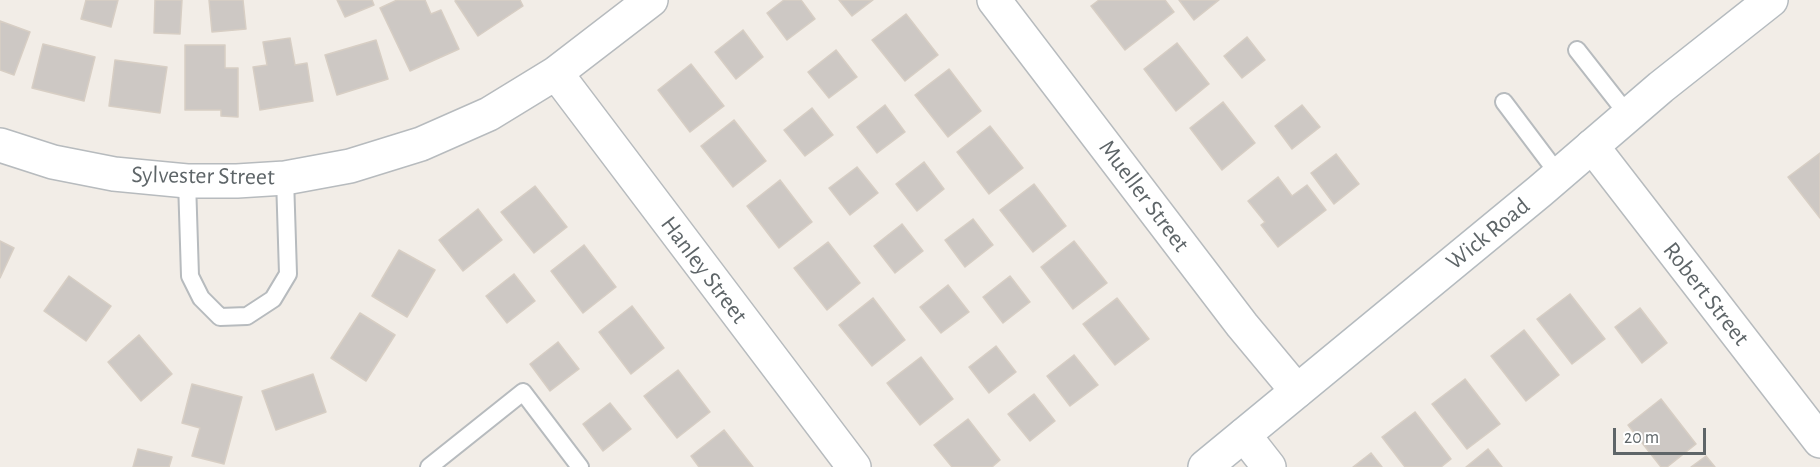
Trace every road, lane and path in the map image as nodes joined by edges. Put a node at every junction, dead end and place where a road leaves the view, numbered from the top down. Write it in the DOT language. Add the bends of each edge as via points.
graph roads {
  1 [pos="651,0"];
  2 [pos="994,0"];
  3 [pos="1771,0"];
  4 [pos="1577,50"];
  5 [pos="556,72"];
  6 [pos="1504,102"];
  7 [pos="1628,115"];
  8 [pos="0,145"];
  9 [pos="1592,146"];
  10 [pos="1559,175"];
  11 [pos="285,178"];
  12 [pos="187,181"];
  13 [pos="1297,391"];
  14 [pos="1244,435"];
  15 [pos="1820,441"];
  16 [pos="572,464"];
  17 [pos="429,467"];
  18 [pos="854,467"];
  19 [pos="1205,467"];
  20 [pos="1269,467"];
  1 -- 5 [label="street, Sylvester Street"];
  2 -- 13 [label="street, Mueller Street" via="1242,325"];
  3 -- 7 [label="street, Wick Road"];
  4 -- 7 [label="lane"];
  5 -- 11 [label="street, Sylvester Street" via="489,114 421,144 350,166"];
  5 -- 18 [label="street, Hanley Street"];
  6 -- 10 [label="lane"];
  7 -- 9 [label="street, Wick Road"];
  8 -- 12 [label="street, Sylvester Street" via="53,162 114,174"];
  9 -- 10 [label="street, Wick Road"];
  9 -- 15 [label="street, Robert Street"];
  10 -- 13 [label="street, Wick Road"];
  11 -- 12 [label="street, Sylvester Street"];
  11 -- 12 [label="lane" via="288,274 273,299 247,316 220,317 201,298 190,276"];
  13 -- 14 [label="street, Wick Road"];
  14 -- 19 [label="street, Wick Road"];
  14 -- 20 [label="street"];
  16 -- 17 [label="lane" via="523,392"];
}
